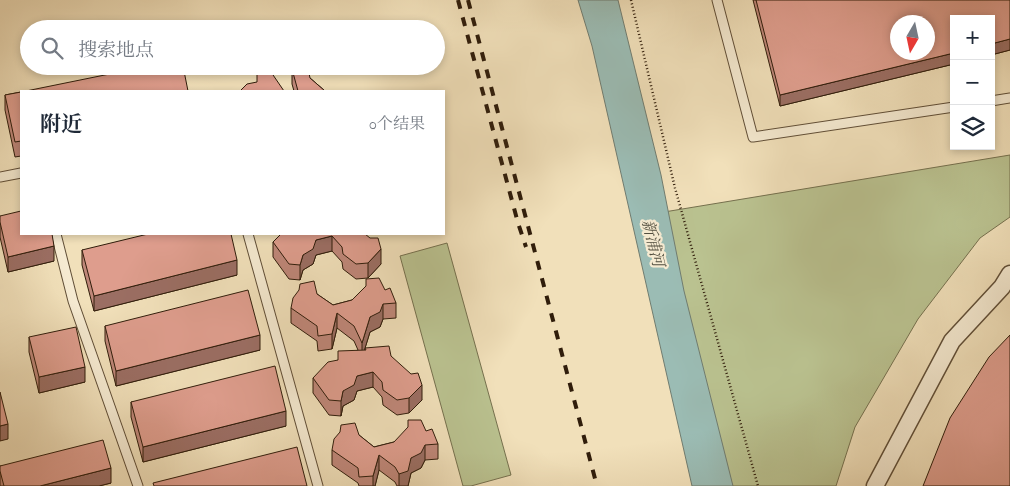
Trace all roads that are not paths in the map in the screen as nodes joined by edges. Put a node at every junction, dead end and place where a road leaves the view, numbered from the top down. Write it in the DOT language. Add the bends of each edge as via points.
graph roads {
  1 [pos="718,0"];
  2 [pos="1010,98"];
  3 [pos="995,100"];
  4 [pos="950,108"];
  5 [pos="20,173"];
  6 [pos="0,178"];
  7 [pos="56,235"];
  8 [pos="248,235"];
  9 [pos="1007,282"];
  10 [pos="138,486"];
  11 [pos="318,486"];
  12 [pos="875,486"];
  1 -- 4 [label="lane" via="754,137"];
  2 -- 3 [label="lane"];
  5 -- 6 [label="lane"];
  7 -- 10 [label="lane" via="73,301"];
  8 -- 11 [label="lane"];
  9 -- 12 [label="street" via="952,341"];
}
